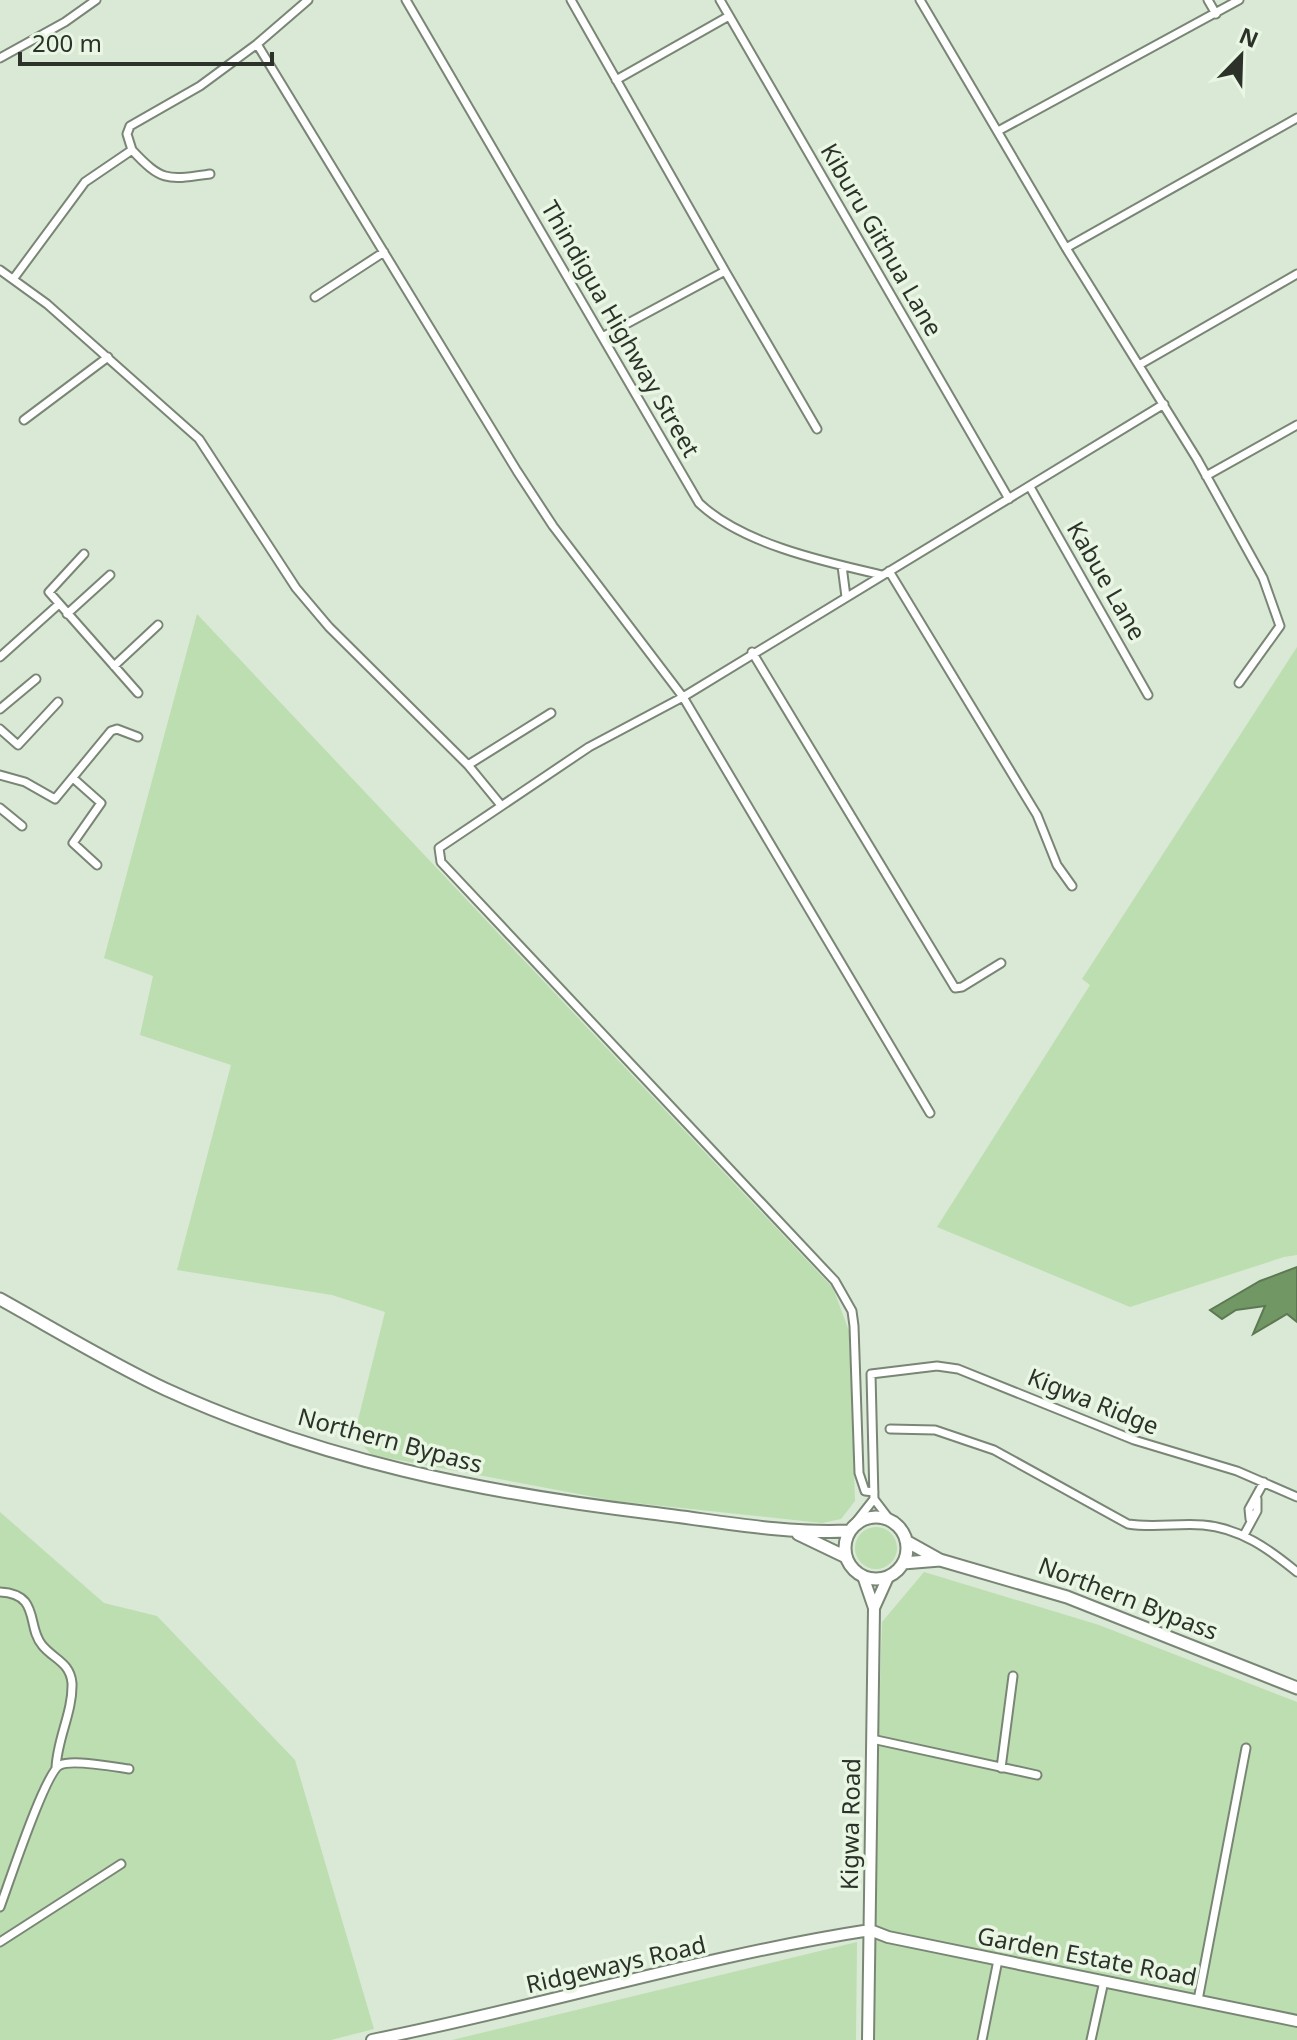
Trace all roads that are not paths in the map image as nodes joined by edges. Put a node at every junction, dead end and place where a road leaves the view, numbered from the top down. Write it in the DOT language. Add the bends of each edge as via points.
graph roads {
  1 [pos="96,0"];
  2 [pos="308,0"];
  3 [pos="406,0"];
  4 [pos="571,0"];
  5 [pos="720,0"];
  6 [pos="920,0"];
  7 [pos="1208,0"];
  8 [pos="1239,0"];
  9 [pos="1216,14"];
  10 [pos="729,16"];
  11 [pos="257,44"];
  12 [pos="0,58"];
  13 [pos="616,80"];
  14 [pos="1297,118"];
  15 [pos="998,131"];
  16 [pos="132,150"];
  17 [pos="210,174"];
  18 [pos="1066,248"];
  19 [pos="384,252"];
  20 [pos="0,270"];
  21 [pos="725,271"];
  22 [pos="1297,274"];
  23 [pos="14,278"];
  24 [pos="315,297"];
  25 [pos="604,336"];
  26 [pos="108,357"];
  27 [pos="1139,365"];
  28 [pos="1164,404"];
  29 [pos="24,420"];
  30 [pos="1297,425"];
  31 [pos="817,429"];
  32 [pos="1206,476"];
  33 [pos="1030,487"];
  34 [pos="1009,499"];
  35 [pos="84,554"];
  36 [pos="842,566"];
  37 [pos="886,573"];
  38 [pos="110,575"];
  39 [pos="846,597"];
  40 [pos="59,604"];
  41 [pos="67,614"];
  42 [pos="158,625"];
  43 [pos="752,652"];
  44 [pos="0,657"];
  45 [pos="114,666"];
  46 [pos="36,679"];
  47 [pos="1239,683"];
  48 [pos="138,693"];
  49 [pos="1148,695"];
  50 [pos="683,697"];
  51 [pos="58,702"];
  52 [pos="0,709"];
  53 [pos="551,713"];
  54 [pos="2,735"];
  55 [pos="138,737"];
  56 [pos="468,765"];
  57 [pos="0,775"];
  58 [pos="74,779"];
  59 [pos="500,804"];
  60 [pos="0,808"];
  61 [pos="22,826"];
  62 [pos="97,865"];
  63 [pos="1072,886"];
  64 [pos="1001,963"];
  65 [pos="930,1113"];
  66 [pos="0,1299"];
  67 [pos="890,1429"];
  68 [pos="1264,1482"];
  69 [pos="874,1495"];
  70 [pos="1297,1497"];
  71 [pos="890,1520"];
  72 [pos="850,1529"];
  73 [pos="798,1533"];
  74 [pos="1244,1535"];
  75 [pos="906,1541"];
  76 [pos="846,1557"];
  77 [pos="940,1560"];
  78 [pos="903,1563"];
  79 [pos="1297,1572"];
  80 [pos="863,1576"];
  81 [pos="888,1577"];
  82 [pos="0,1592"];
  83 [pos="874,1608"];
  84 [pos="1013,1676"];
  85 [pos="1297,1688"];
  86 [pos="872,1739"];
  87 [pos="1246,1748"];
  88 [pos="56,1768"];
  89 [pos="1001,1768"];
  90 [pos="129,1769"];
  91 [pos="1037,1775"];
  92 [pos="121,1864"];
  93 [pos="0,1907"];
  94 [pos="870,1930"];
  95 [pos="0,1942"];
  96 [pos="998,1960"];
  97 [pos="1104,1981"];
  98 [pos="1198,2000"];
  99 [pos="1297,2021"];
  100 [pos="372,2040"];
  101 [pos="868,2040"];
  102 [pos="982,2040"];
  103 [pos="1091,2040"];
  1 -- 12 [label="street"];
  2 -- 11 [label="street"];
  3 -- 25 [label="street, Thindigua Highway Street"];
  4 -- 13 [label="street"];
  5 -- 10 [label="street, Kiburu Githua Lane"];
  6 -- 15 [label="street"];
  7 -- 9 [label="street"];
  8 -- 9 [label="street"];
  9 -- 15 [label="street"];
  10 -- 13 [label="street"];
  10 -- 34 [label="street, Kiburu Githua Lane"];
  11 -- 16 [label="street" via="200,86 130,126"];
  11 -- 19 [label="street"];
  13 -- 21 [label="street"];
  14 -- 18 [label="street"];
  15 -- 18 [label="street"];
  16 -- 17 [label="street" via="160,177"];
  16 -- 23 [label="street" via="85,182"];
  18 -- 27 [label="street"];
  19 -- 24 [label="street"];
  19 -- 50 [label="street" via="539,504"];
  20 -- 23 [label="street"];
  21 -- 25 [label="street"];
  21 -- 31 [label="street"];
  22 -- 27 [label="street"];
  23 -- 26 [label="street"];
  25 -- 36 [label="street, Thindigua Highway Street" via="699,503 728,527"];
  26 -- 29 [label="street"];
  26 -- 56 [label="street" via="199,439 296,588"];
  27 -- 28 [label="street"];
  28 -- 32 [label="street"];
  28 -- 33 [label="street"];
  30 -- 32 [label="street"];
  32 -- 47 [label="street" via="1263,578 1280,626"];
  33 -- 34 [label="street"];
  33 -- 49 [label="street, Kabue Lane"];
  34 -- 37 [label="street"];
  35 -- 40 [label="street" via="49,588"];
  36 -- 37 [label="street, Thindigua Highway Street"];
  36 -- 39 [label="street"];
  37 -- 39 [label="street"];
  37 -- 63 [label="street" via="1037,815 1057,865"];
  38 -- 41 [label="street"];
  39 -- 43 [label="street"];
  40 -- 41 [label="street"];
  40 -- 44 [label="street"];
  41 -- 45 [label="street"];
  42 -- 45 [label="street"];
  43 -- 50 [label="street"];
  43 -- 64 [label="street" via="955,988"];
  45 -- 48 [label="street"];
  46 -- 52 [label="street"];
  50 -- 59 [label="street" via="589,747"];
  50 -- 65 [label="street"];
  51 -- 54 [label="street" via="18,745"];
  53 -- 56 [label="street"];
  55 -- 58 [label="street" via="111,731"];
  56 -- 59 [label="street"];
  57 -- 58 [label="street" via="25,782 52,799"];
  58 -- 62 [label="street" via="101,803 73,843"];
  59 -- 69 [label="street" via="443,842 441,862 840,1288 854,1326 859,1473 865,1491"];
  60 -- 61 [label="street"];
  66 -- 73 [label="main road, Northern Bypass" via="164,1388 289,1438 369,1463 572,1503"];
  67 -- 74 [label="street" via="935,1430 994,1450 1128,1524 1203,1525"];
  68 -- 69 [label="street, Kigwa Ridge" via="1134,1440 958,1369 937,1366 871,1374"];
  68 -- 70 [label="street, Kigwa Ridge"];
  68 -- 74 [label="street" via="1249,1509"];
  69 -- 71 [label="street"];
  69 -- 72 [label="street"];
  71 -- 72 [label="main road" via="867,1518"];
  71 -- 75 [label="main road"];
  72 -- 73 [label="main road"];
  72 -- 76 [label="main road"];
  73 -- 76 [label="main road"];
  74 -- 79 [label="street"];
  75 -- 77 [label="main road"];
  75 -- 78 [label="main road"];
  76 -- 80 [label="main road"];
  77 -- 78 [label="main road"];
  77 -- 85 [label="main road, Northern Bypass" via="1067,1597"];
  78 -- 81 [label="main road"];
  80 -- 81 [label="main road"];
  80 -- 83 [label="street"];
  81 -- 83 [label="street"];
  82 -- 88 [label="street" via="24,1601 33,1613 41,1645 63,1661 71,1677 72,1696"];
  83 -- 86 [label="street, Kigwa Road"];
  84 -- 89 [label="street"];
  86 -- 89 [label="street"];
  86 -- 94 [label="street, Kigwa Road"];
  87 -- 98 [label="street"];
  88 -- 90 [label="street" via="66,1763"];
  88 -- 93 [label="street"];
  89 -- 91 [label="street"];
  92 -- 95 [label="street"];
  94 -- 96 [label="street, Garden Estate Road"];
  94 -- 100 [label="street, Ridgeways Road" via="688,1966 480,2019"];
  94 -- 101 [label="street, Kigwa Road"];
  96 -- 97 [label="street, Garden Estate Road"];
  96 -- 102 [label="street"];
  97 -- 98 [label="street, Garden Estate Road"];
  97 -- 103 [label="street"];
  98 -- 99 [label="street, Garden Estate Road"];
}
